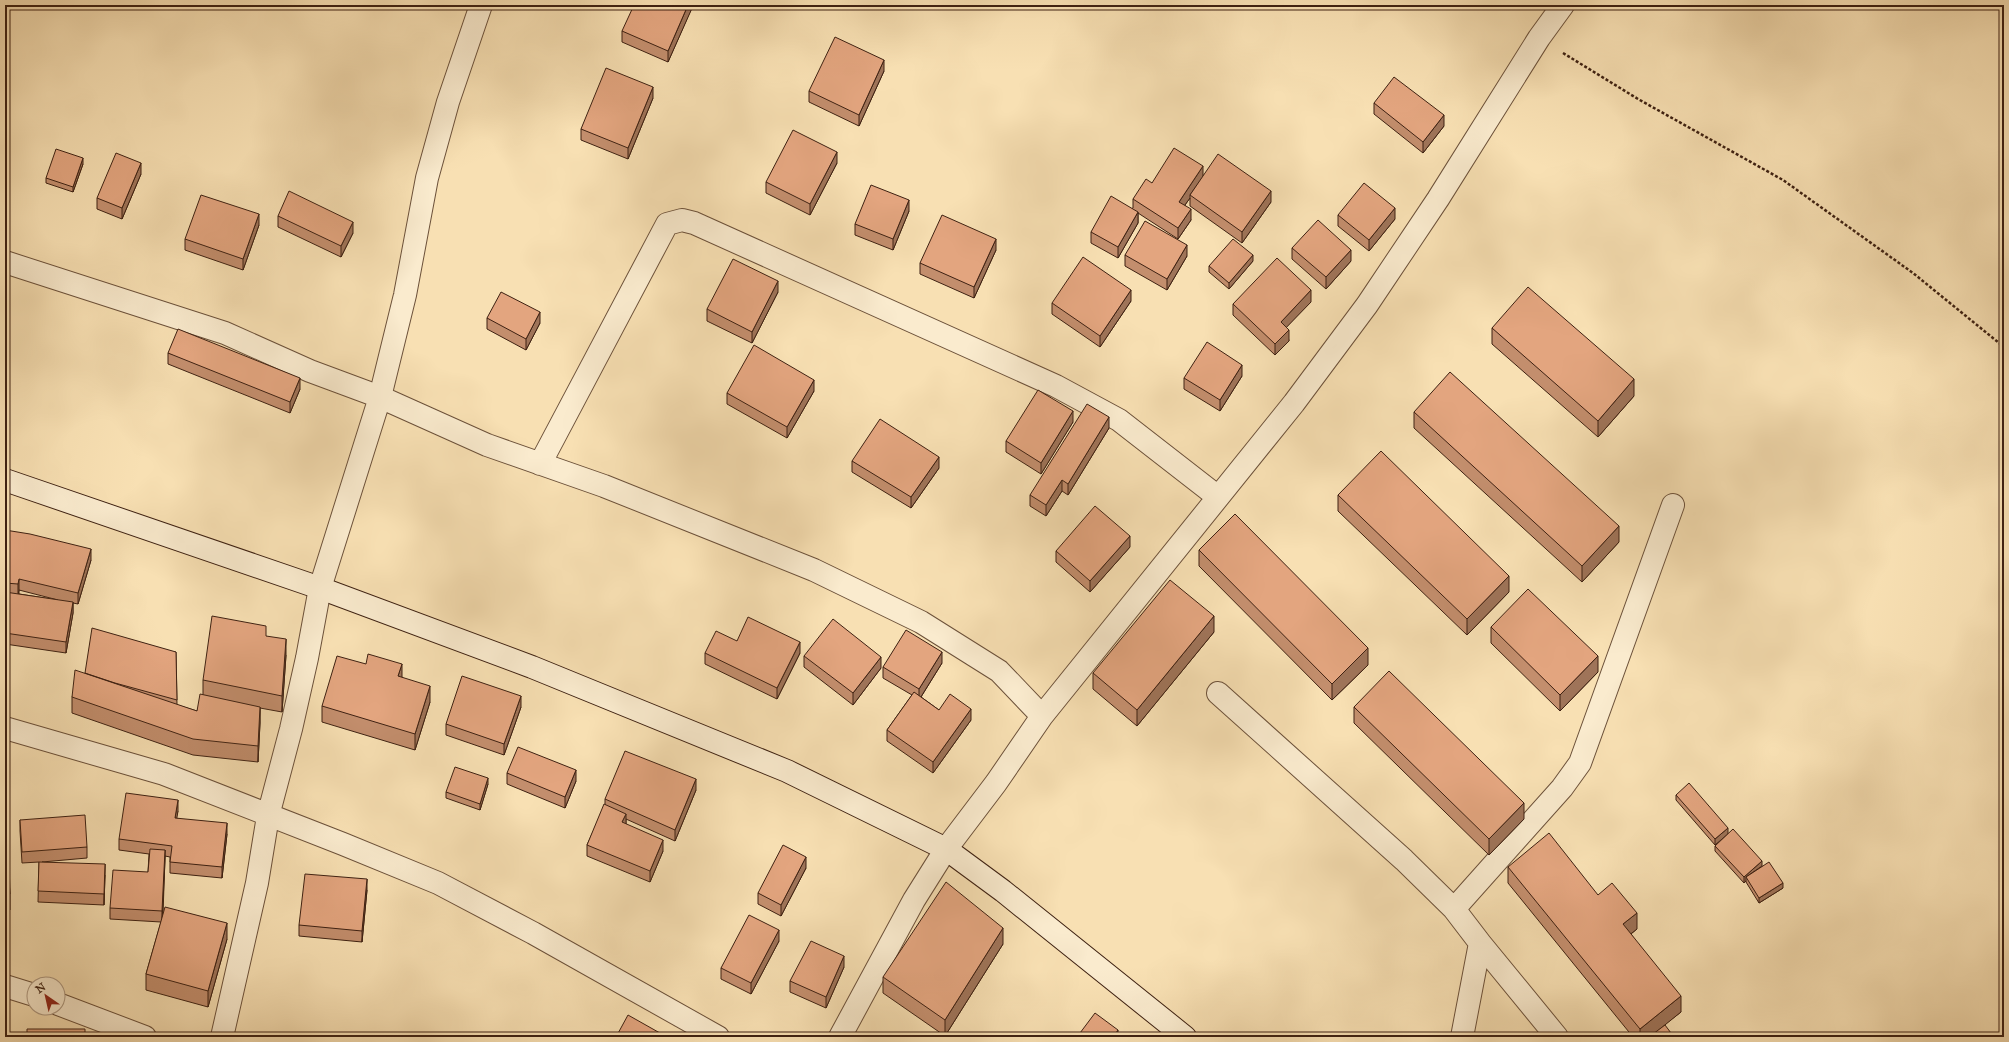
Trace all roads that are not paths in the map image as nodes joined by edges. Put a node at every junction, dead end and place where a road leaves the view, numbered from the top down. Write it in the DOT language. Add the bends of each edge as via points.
graph roads {
  1 [pos="481,5"];
  2 [pos="1563,5"];
  3 [pos="5,262"];
  4 [pos="380,397"];
  5 [pos="540,464"];
  6 [pos="5,480"];
  7 [pos="1218,497"];
  8 [pos="1673,505"];
  9 [pos="320,588"];
  10 [pos="1218,693"];
  11 [pos="1042,716"];
  12 [pos="5,728"];
  13 [pos="268,816"];
  14 [pos="946,849"];
  15 [pos="1454,909"];
  16 [pos="1480,943"];
  17 [pos="5,986"];
  18 [pos="26,993"];
  19 [pos="66,1007"];
  20 [pos="145,1037"];
  21 [pos="222,1037"];
  22 [pos="718,1037"];
  23 [pos="840,1037"];
  24 [pos="1185,1037"];
  25 [pos="1462,1037"];
  26 [pos="1557,1037"];
  1 -- 4 [label="street" via="448,102 427,178 405,295"];
  2 -- 7 [label="street" via="1539,38 1438,199 1367,305 1294,403"];
  3 -- 4 [label="street" via="225,333 310,371"];
  4 -- 5 [label="street" via="487,445"];
  4 -- 9 [label="street"];
  5 -- 7 [label="street" via="668,224 682,220 694,223 1056,386 1119,420"];
  5 -- 11 [label="street" via="604,486 814,570 922,622 999,671"];
  6 -- 9 [label="street"];
  7 -- 11 [label="street"];
  8 -- 15 [label="street" via="1580,763 1562,788"];
  9 -- 13 [label="street" via="295,708"];
  9 -- 14 [label="street" via="532,667 787,771"];
  10 -- 15 [label="street" via="1404,860"];
  11 -- 14 [label="street"];
  12 -- 13 [label="street" via="164,774"];
  13 -- 21 [label="street" via="257,883"];
  13 -- 22 [label="street" via="438,883"];
  14 -- 23 [label="street" via="914,900"];
  14 -- 24 [label="street" via="1003,891"];
  15 -- 16 [label="street"];
  16 -- 25 [label="street"];
  16 -- 26 [label="street"];
  17 -- 18 [label="street"];
  19 -- 20 [label="street"];
}
